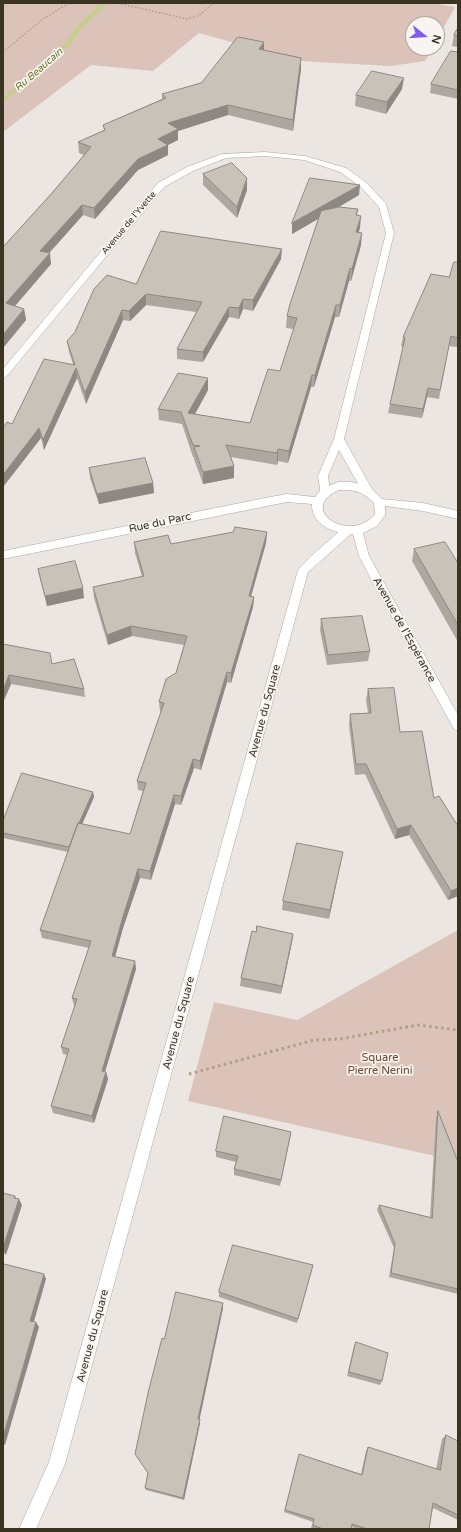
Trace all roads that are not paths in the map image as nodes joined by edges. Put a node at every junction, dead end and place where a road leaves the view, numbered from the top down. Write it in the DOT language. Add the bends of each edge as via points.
graph roads {
  1 [pos="3,376"];
  2 [pos="339,439"];
  3 [pos="368,491"];
  4 [pos="321,496"];
  5 [pos="379,502"];
  6 [pos="458,515"];
  7 [pos="352,530"];
  8 [pos="3,555"];
  9 [pos="458,726"];
  10 [pos="27,1529"];
  1 -- 2 [label="street, Avenue de l'Yvette" via="161,185 190,169 226,156 265,154 305,158 343,170 364,185 383,206 390,232"];
  2 -- 3 [label="street"];
  2 -- 4 [label="street, Avenue de l'Yvette" via="323,476"];
  3 -- 4 [label="street" via="354,486 338,486"];
  3 -- 5 [label="street"];
  4 -- 7 [label="street" via="317,510 323,520 333,527"];
  4 -- 8 [label="street, Rue du Parc" via="265,502"];
  5 -- 6 [label="street" via="423,507"];
  5 -- 7 [label="street" via="380,514 371,525"];
  7 -- 9 [label="street, Avenue de l'Espérance" via="376,579"];
  7 -- 10 [label="street, Avenue du Square" via="312,560 303,570 58,1464"];
}
